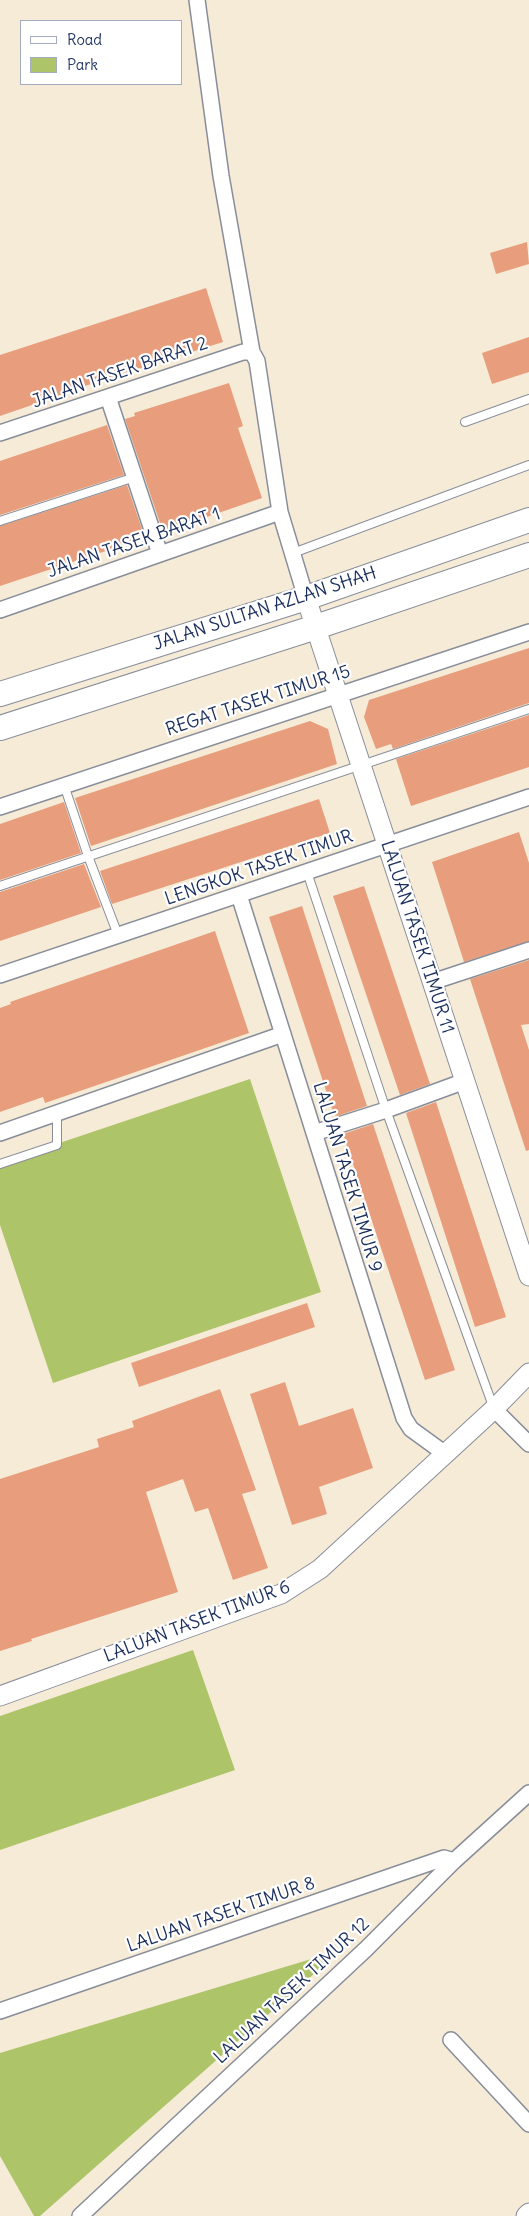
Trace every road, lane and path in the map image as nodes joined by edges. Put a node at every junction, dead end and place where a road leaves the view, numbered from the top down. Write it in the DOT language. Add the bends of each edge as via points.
graph roads {
  1 [pos="197,0"];
  2 [pos="252,352"];
  3 [pos="108,397"];
  4 [pos="529,399"];
  5 [pos="465,422"];
  6 [pos="0,433"];
  7 [pos="529,465"];
  8 [pos="135,477"];
  9 [pos="280,512"];
  10 [pos="529,520"];
  11 [pos="0,521"];
  12 [pos="293,553"];
  13 [pos="160,554"];
  14 [pos="529,555"];
  15 [pos="306,598"];
  16 [pos="0,610"];
  17 [pos="316,627"];
  18 [pos="529,632"];
  19 [pos="0,694"];
  20 [pos="338,694"];
  21 [pos="529,709"];
  22 [pos="0,728"];
  23 [pos="361,765"];
  24 [pos="64,785"];
  25 [pos="529,797"];
  26 [pos="0,807"];
  27 [pos="388,845"];
  28 [pos="88,856"];
  29 [pos="307,872"];
  30 [pos="0,886"];
  31 [pos="238,895"];
  32 [pos="118,935"];
  33 [pos="529,950"];
  34 [pos="0,975"];
  35 [pos="432,982"];
  36 [pos="283,1034"];
  37 [pos="465,1081"];
  38 [pos="386,1110"];
  39 [pos="57,1113"];
  40 [pos="0,1133"];
  41 [pos="314,1133"];
  42 [pos="0,1164"];
  43 [pos="529,1276"];
  44 [pos="529,1373"];
  45 [pos="494,1408"];
  46 [pos="529,1444"];
  47 [pos="444,1454"];
  48 [pos="0,1696"];
  49 [pos="529,1793"];
  50 [pos="454,1861"];
  51 [pos="0,2011"];
  52 [pos="451,2040"];
  53 [pos="529,2124"];
  54 [pos="529,2213"];
  55 [pos="80,2216"];
  56 [pos="526,2216"];
  1 -- 2 [label="street" via="221,176"];
  2 -- 3 [label="street, JALAN TASEK BARAT 2" via="243,352"];
  2 -- 9 [label="street" via="257,361"];
  3 -- 6 [label="street, JALAN TASEK BARAT 2"];
  3 -- 8 [label="street"];
  4 -- 5 [label="lane"];
  7 -- 12 [label="lane"];
  8 -- 11 [label="lane"];
  8 -- 13 [label="street"];
  9 -- 12 [label="street"];
  9 -- 13 [label="street, JALAN TASEK BARAT 1"];
  10 -- 15 [label="main road, JALAN SULTAN AZLAN SHAH"];
  12 -- 15 [label="street"];
  13 -- 16 [label="street, JALAN TASEK BARAT 1"];
  14 -- 17 [label="main road, JALAN SULTAN AZLAN SHAH"];
  15 -- 17 [label="street, LALUAN TASEK TIMUR 11"];
  15 -- 19 [label="main road, JALAN SULTAN AZLAN SHAH"];
  17 -- 20 [label="street, LALUAN TASEK TIMUR 11"];
  17 -- 22 [label="main road, JALAN SULTAN AZLAN SHAH"];
  18 -- 20 [label="street, REGAT TASEK TIMUR 15"];
  20 -- 23 [label="street, LALUAN TASEK TIMUR 11"];
  20 -- 24 [label="street, REGAT TASEK TIMUR 15"];
  21 -- 23 [label="lane"];
  23 -- 27 [label="street, LALUAN TASEK TIMUR 11"];
  23 -- 28 [label="lane"];
  24 -- 26 [label="street, REGAT TASEK TIMUR 15"];
  24 -- 28 [label="lane"];
  25 -- 27 [label="street, LENGKOK TASEK TIMUR"];
  27 -- 29 [label="street, LENGKOK TASEK TIMUR"];
  27 -- 35 [label="street, LALUAN TASEK TIMUR 11"];
  28 -- 30 [label="lane"];
  28 -- 32 [label="lane"];
  29 -- 31 [label="street, LENGKOK TASEK TIMUR"];
  29 -- 38 [label="lane"];
  31 -- 32 [label="street, LENGKOK TASEK TIMUR"];
  31 -- 36 [label="street, LALUAN TASEK TIMUR 9"];
  32 -- 34 [label="street, LENGKOK TASEK TIMUR"];
  33 -- 35 [label="street"];
  35 -- 37 [label="street, LALUAN TASEK TIMUR 11"];
  36 -- 39 [label="street"];
  36 -- 41 [label="street, LALUAN TASEK TIMUR 9"];
  37 -- 38 [label="street"];
  37 -- 43 [label="street, LALUAN TASEK TIMUR 11"];
  38 -- 41 [label="street"];
  38 -- 45 [label="lane"];
  39 -- 40 [label="street"];
  39 -- 42 [label="lane" via="57,1145"];
  41 -- 47 [label="street, LALUAN TASEK TIMUR 9" via="404,1418 411,1429"];
  44 -- 45 [label="street, LALUAN TASEK TIMUR 6"];
  45 -- 46 [label="street"];
  45 -- 47 [label="street, LALUAN TASEK TIMUR 6"];
  47 -- 48 [label="street, LALUAN TASEK TIMUR 6" via="320,1569 282,1594"];
  49 -- 50 [label="street, LALUAN TASEK TIMUR 12"];
  50 -- 51 [label="street, LALUAN TASEK TIMUR 8" via="444,1858"];
  50 -- 55 [label="street, LALUAN TASEK TIMUR 12" via="366,1949"];
  52 -- 53 [label="street"];
  54 -- 56 [label="street"];
}
